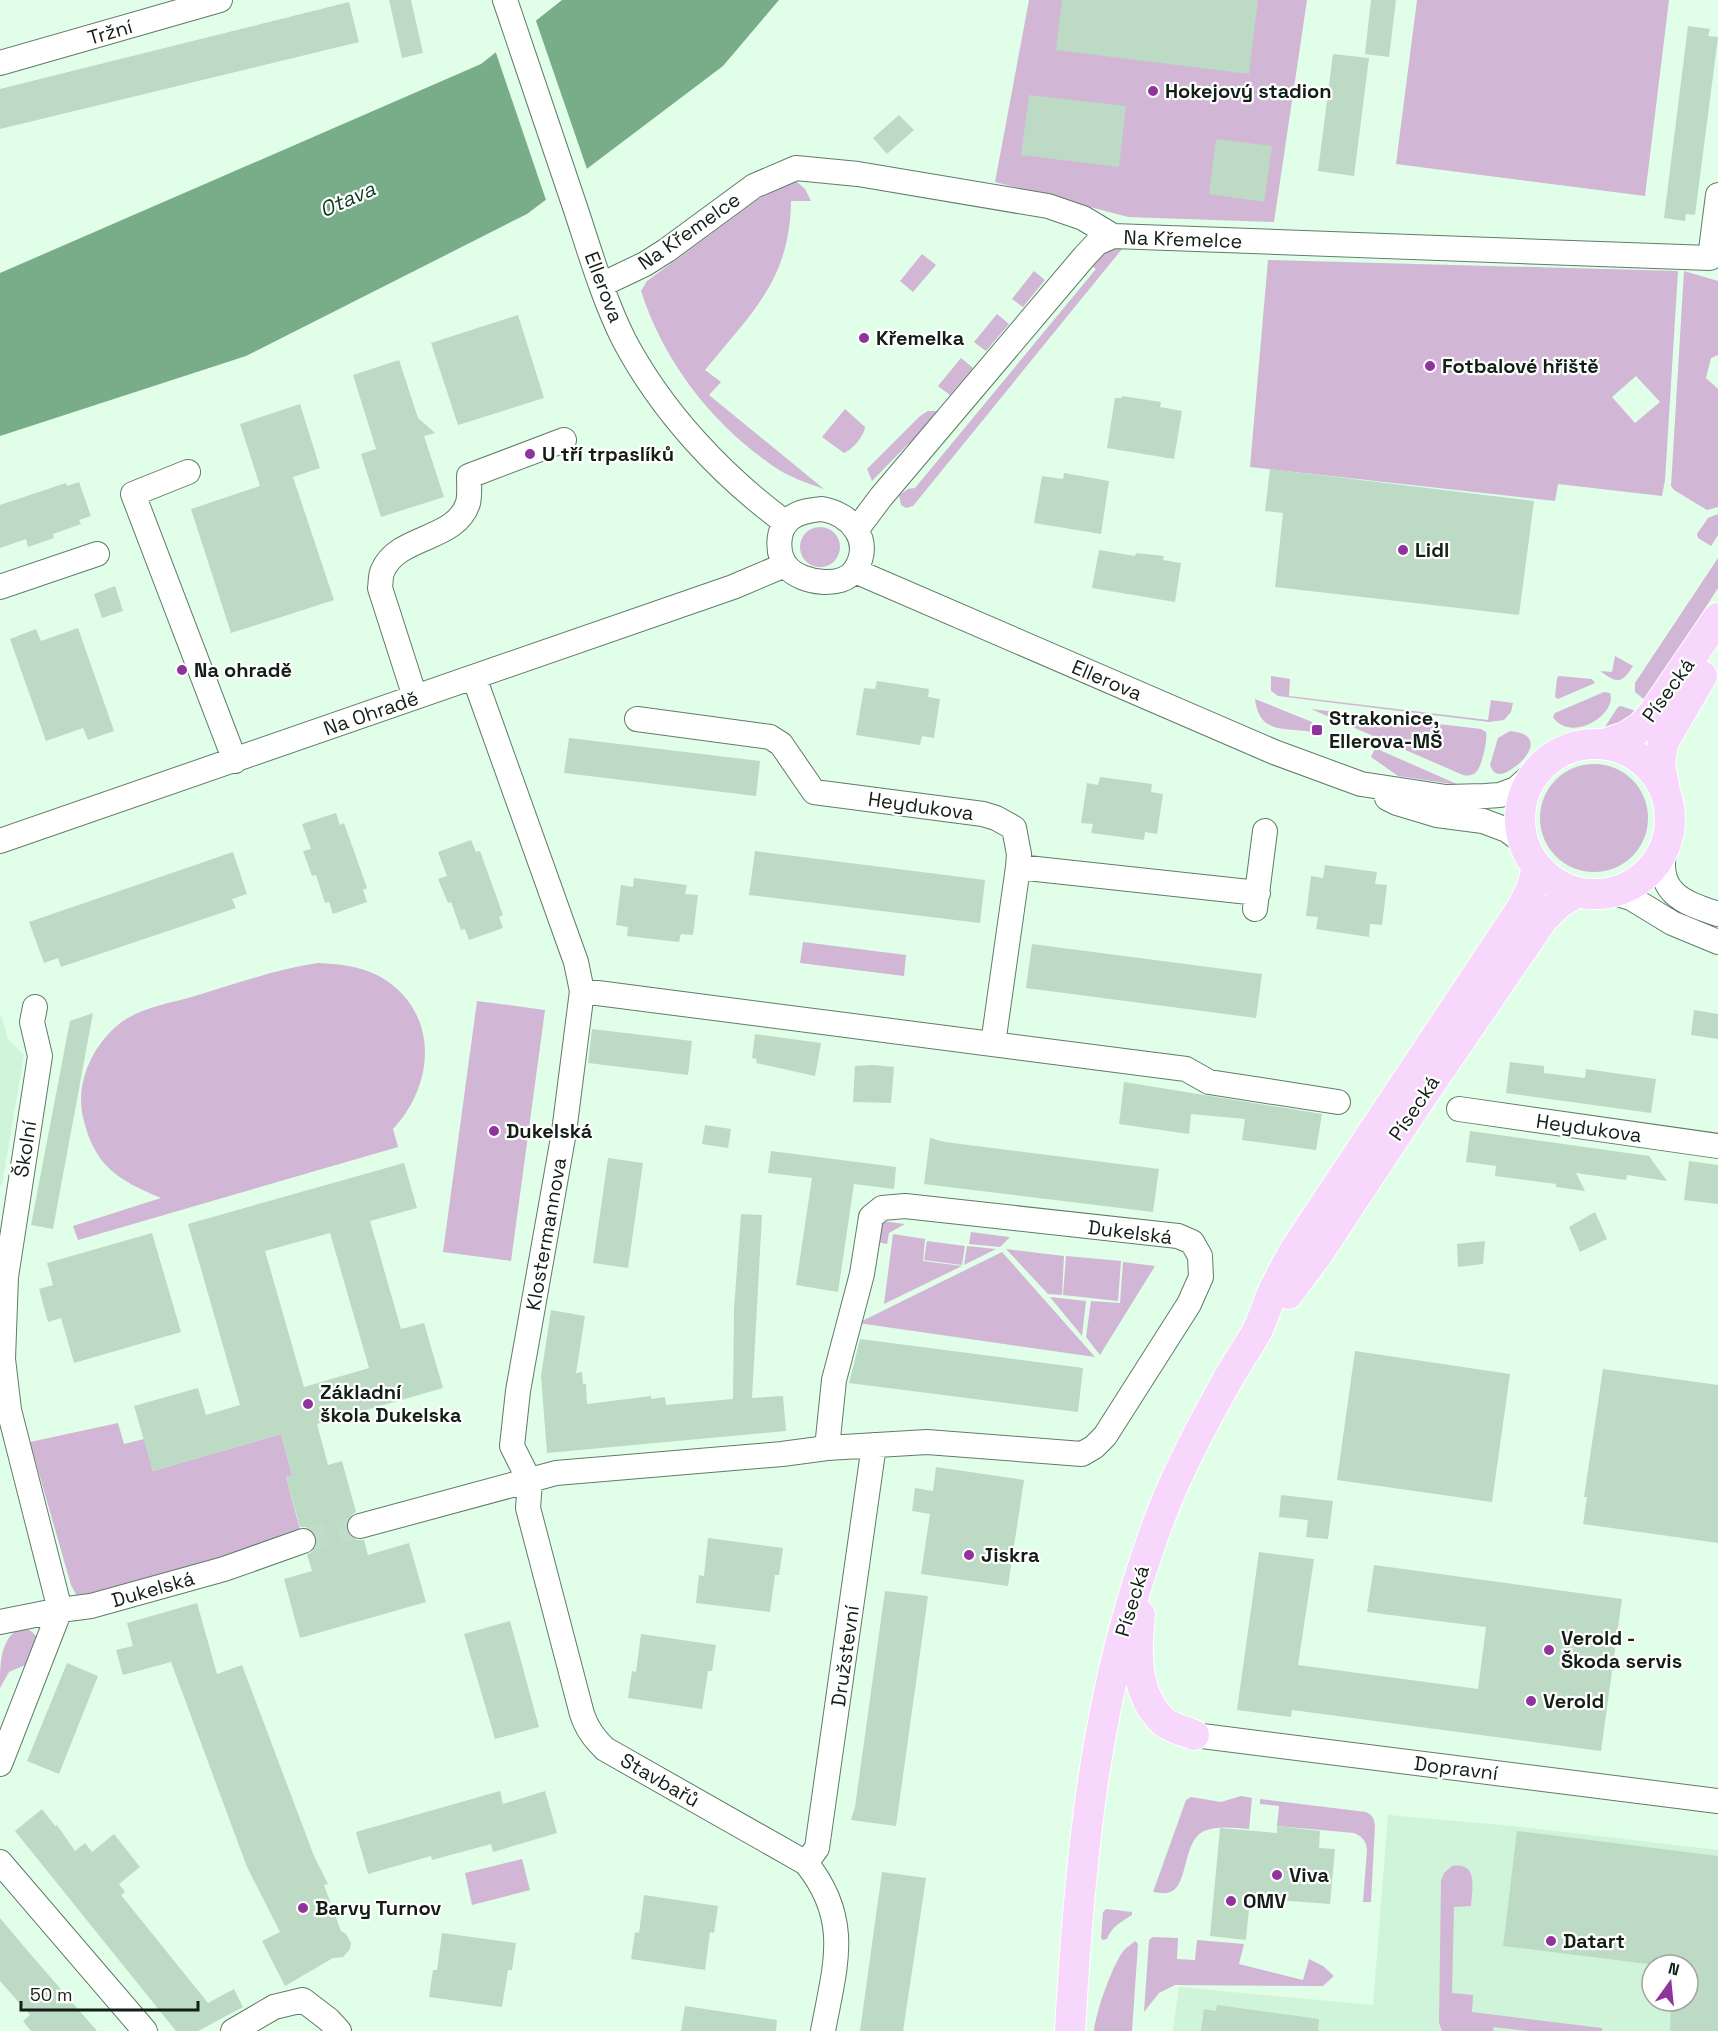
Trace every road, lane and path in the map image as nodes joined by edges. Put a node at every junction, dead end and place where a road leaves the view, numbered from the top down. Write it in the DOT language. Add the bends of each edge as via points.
graph roads {
  1 [pos="220,0"];
  2 [pos="505,0"];
  3 [pos="0,63"];
  4 [pos="1718,195"];
  5 [pos="1113,236"];
  6 [pos="600,285"];
  7 [pos="564,440"];
  8 [pos="188,472"];
  9 [pos="786,523"];
  10 [pos="857,529"];
  11 [pos="97,554"];
  12 [pos="785,565"];
  13 [pos="855,571"];
  14 [pos="0,587"];
  15 [pos="1718,618"];
  16 [pos="1718,651"];
  17 [pos="474,677"];
  18 [pos="415,697"];
  19 [pos="637,719"];
  20 [pos="1604,744"];
  21 [pos="235,761"];
  22 [pos="1534,773"];
  23 [pos="1361,784"];
  24 [pos="1666,794"];
  25 [pos="1265,831"];
  26 [pos="0,841"];
  27 [pos="1665,847"];
  28 [pos="1530,854"];
  29 [pos="1018,867"];
  30 [pos="1578,892"];
  31 [pos="1612,892"];
  32 [pos="1718,914"];
  33 [pos="1718,942"];
  34 [pos="582,991"];
  35 [pos="35,1007"];
  36 [pos="993,1044"];
  37 [pos="1338,1102"];
  38 [pos="1459,1109"];
  39 [pos="1718,1146"];
  40 [pos="1257,1332"];
  41 [pos="874,1445"];
  42 [pos="827,1448"];
  43 [pos="530,1482"];
  44 [pos="360,1526"];
  45 [pos="303,1541"];
  46 [pos="1146,1557"];
  47 [pos="60,1610"];
  48 [pos="0,1622"];
  49 [pos="1194,1735"];
  50 [pos="0,1764"];
  51 [pos="1718,1801"];
  52 [pos="0,1862"];
  53 [pos="806,1863"];
  54 [pos="145,2031"];
  55 [pos="233,2031"];
  56 [pos="339,2031"];
  57 [pos="823,2031"];
  58 [pos="1070,2031"];
  1 -- 3 [label="street, Tržní"];
  2 -- 6 [label="street, Ellerova"];
  4 -- 5 [label="street, Na Křemelce" via="1710,258"];
  5 -- 6 [label="street, Na Křemelce" via="1048,206 858,174 796,168 754,186 667,250"];
  5 -- 10 [label="street" via="1097,243 1084,257"];
  6 -- 9 [label="street, Ellerova" via="625,340 663,400 729,476"];
  7 -- 18 [label="street" via="469,476 469,501 463,514 445,530 393,556 382,570 380,588"];
  8 -- 21 [label="street" via="133,495"];
  9 -- 10 [label="street" via="797,514 822,509 843,516"];
  9 -- 12 [label="street" via="779,543"];
  10 -- 13 [label="street" via="861,547"];
  11 -- 14 [label="street"];
  12 -- 13 [label="street" via="804,579 817,582 839,580"];
  12 -- 17 [label="street, Na Ohradě" via="741,585"];
  13 -- 23 [label="street, Ellerova" via="1274,752"];
  15 -- 20 [label="main road, Písecká" via="1641,727"];
  16 -- 24 [label="main road, Písecká" via="1662,743 1660,764"];
  17 -- 18 [label="street, Na Ohradě"];
  17 -- 34 [label="street, Klostermannova" via="576,962"];
  18 -- 21 [label="street, Na Ohradě"];
  19 -- 29 [label="street, Heydukova" via="770,737 781,744 814,792 996,818 1014,828"];
  20 -- 22 [label="main road" via="1565,749"];
  20 -- 24 [label="main road" via="1624,749 1642,760"];
  21 -- 26 [label="street, Na Ohradě"];
  22 -- 23 [label="street, Ellerova" via="1516,789 1485,796 1446,797"];
  22 -- 28 [label="main road" via="1520,806 1520,824"];
  23 -- 28 [label="street, Ellerova" via="1397,803 1437,815 1483,821 1507,830"];
  24 -- 27 [label="main road" via="1670,814"];
  25 -- 29 [label="street" via="1257,901"];
  27 -- 31 [label="main road" via="1644,876"];
  27 -- 32 [label="street" via="1662,867 1672,892 1690,905"];
  28 -- 30 [label="main road" via="1555,883"];
  28 -- 40 [label="main road, Písecká" via="1533,887 1523,906 1298,1244"];
  29 -- 36 [label="street, Heydukova"];
  30 -- 31 [label="main road"];
  30 -- 40 [label="main road, Písecká" via="1543,919 1319,1252"];
  31 -- 33 [label="street"];
  34 -- 36 [label="street"];
  34 -- 43 [label="street, Klostermannova" via="564,1132 518,1391 512,1446"];
  35 -- 47 [label="street, Školní" via="32,1022 40,1056 6,1277 3,1359 9,1410"];
  36 -- 37 [label="street" via="1186,1069 1209,1082"];
  38 -- 39 [label="street, Heydukova"];
  40 -- 46 [label="main road, Písecká" via="1223,1387 1181,1469"];
  41 -- 42 [label="street, Dukelská"];
  41 -- 42 [label="street, Dukelská" via="927,1442 1082,1454 1094,1447 1105,1436 1189,1304 1201,1277 1200,1256 1192,1242 1178,1236 905,1206 882,1208 870,1217 862,1274 834,1380"];
  41 -- 53 [label="street, Družstevní" via="817,1848"];
  42 -- 43 [label="street, Dukelská" via="556,1473"];
  43 -- 44 [label="street, Dukelská"];
  43 -- 53 [label="street, Stavbařů" via="528,1508 582,1714 595,1740"];
  45 -- 47 [label="street, Dukelská" via="224,1569 91,1606"];
  46 -- 49 [label="main road" via="1137,1666 1147,1701 1165,1723"];
  46 -- 58 [label="main road, Písecká" via="1119,1642 1087,1814"];
  47 -- 48 [label="street, Dukelská"];
  47 -- 50 [label="street"];
  49 -- 51 [label="street, Dopravní"];
  52 -- 54 [label="street"];
  53 -- 57 [label="street, Stavbařů" via="830,1901 837,1935 837,1958"];
  55 -- 56 [label="street" via="274,2007 303,2001"];
}
